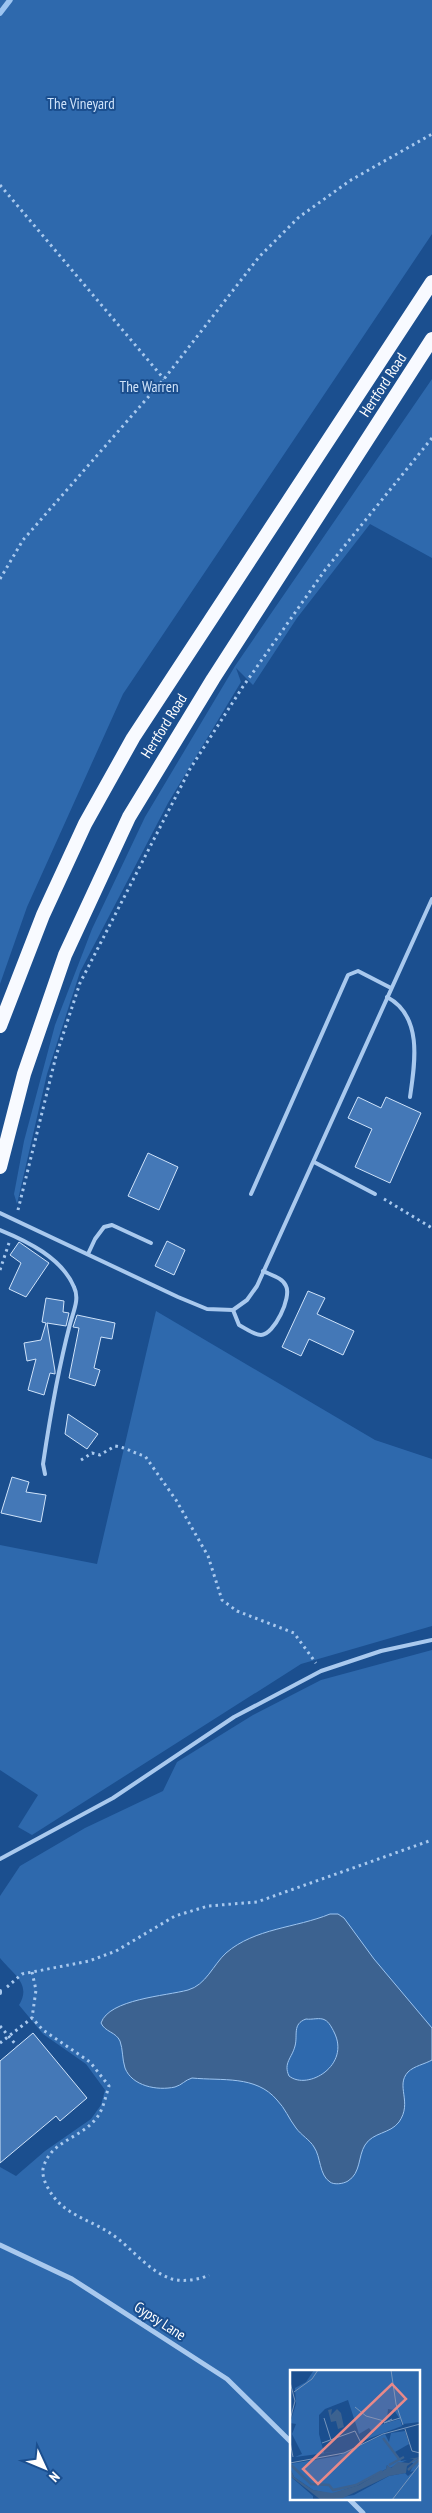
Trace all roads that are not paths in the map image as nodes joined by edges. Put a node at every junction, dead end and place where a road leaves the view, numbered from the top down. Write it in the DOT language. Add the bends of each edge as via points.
graph roads {
  1 [pos="432,282"];
  2 [pos="432,339"];
  3 [pos="432,899"];
  4 [pos="391,988"];
  5 [pos="387,997"];
  6 [pos="0,1026"];
  7 [pos="410,1097"];
  8 [pos="314,1162"];
  9 [pos="0,1167"];
  10 [pos="251,1194"];
  11 [pos="375,1194"];
  12 [pos="0,1213"];
  13 [pos="0,1230"];
  14 [pos="151,1243"];
  15 [pos="88,1254"];
  16 [pos="264,1271"];
  17 [pos="233,1310"];
  18 [pos="45,1474"];
  19 [pos="432,1640"];
  20 [pos="0,1859"];
  21 [pos="0,2245"];
  22 [pos="290,2441"];
  23 [pos="350,2500"];
  24 [pos="363,2513"];
  1 -- 6 [label="highway, Hertford Road" via="133,738 85,824 42,915"];
  2 -- 9 [label="highway, Hertford Road" via="192,712 129,817 65,955 24,1074"];
  3 -- 4 [label="lane"];
  4 -- 5 [label="lane"];
  4 -- 10 [label="lane" via="358,971 348,975"];
  5 -- 7 [label="lane" via="408,1015 415,1047"];
  5 -- 8 [label="lane"];
  8 -- 11 [label="lane"];
  8 -- 16 [label="lane"];
  12 -- 15 [label="lane"];
  13 -- 18 [label="lane" via="51,1259 74,1287 77,1298 60,1360 43,1464"];
  14 -- 15 [label="lane" via="112,1225 104,1227"];
  15 -- 17 [label="lane" via="207,1309"];
  16 -- 17 [label="lane" via="247,1300"];
  16 -- 17 [label="lane" via="283,1281 288,1288 287,1300 276,1323 266,1334 259,1335 239,1325"];
  19 -- 20 [label="lane" via="380,1651 321,1671 234,1716 113,1798"];
  21 -- 22 [label="street, Gypsy Lane" via="72,2279 227,2379"];
  23 -- 24 [label="street"];
}
